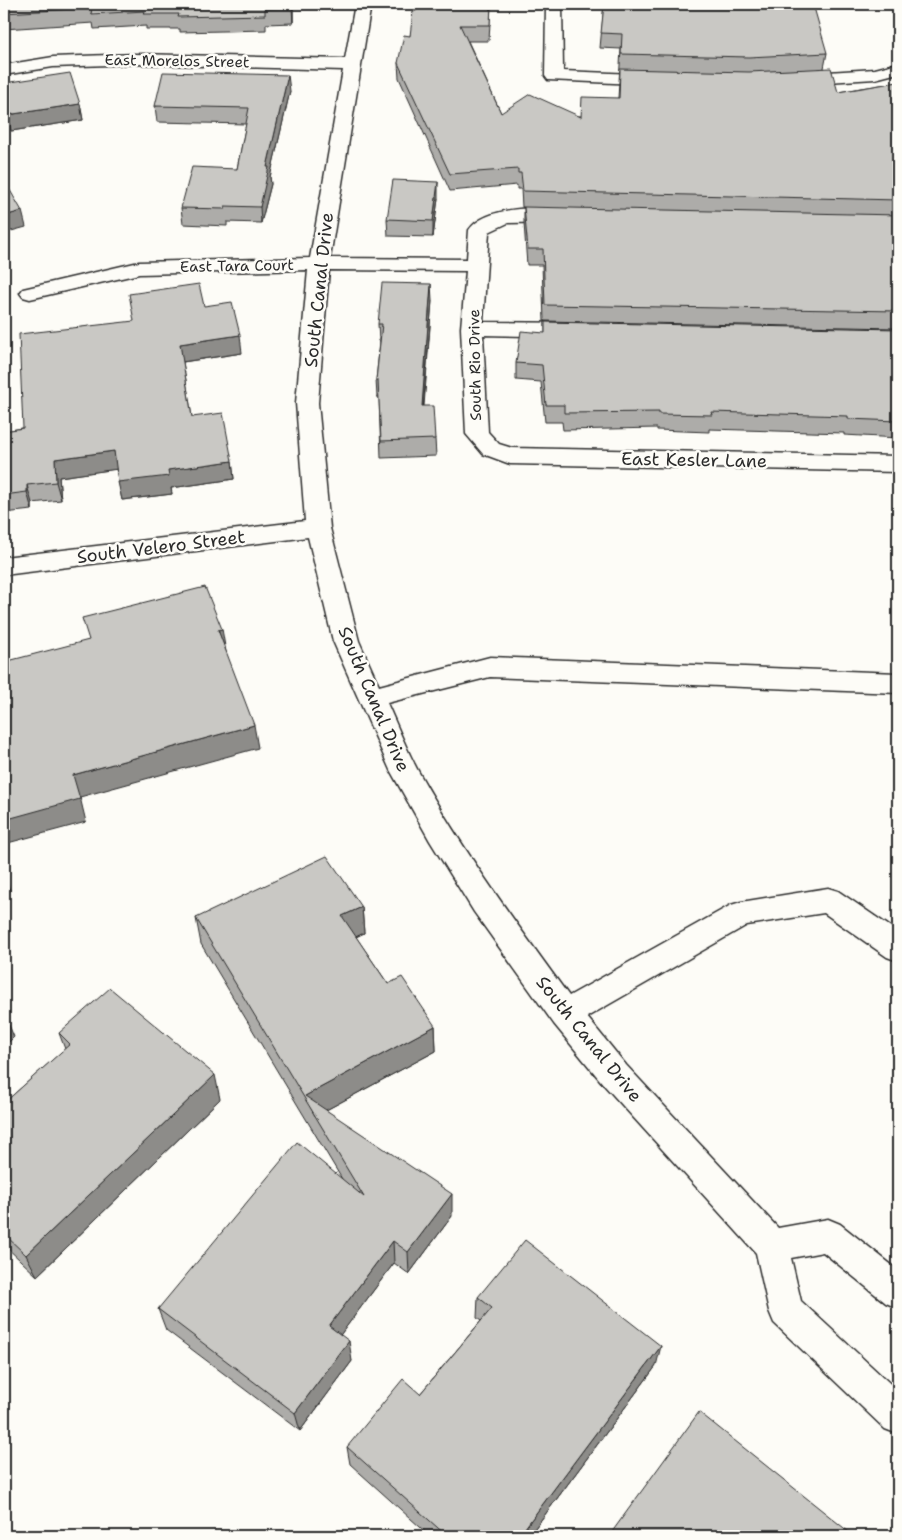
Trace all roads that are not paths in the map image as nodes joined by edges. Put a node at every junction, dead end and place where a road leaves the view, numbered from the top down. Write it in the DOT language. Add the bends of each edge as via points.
graph roads {
  1 [pos="363,4"];
  2 [pos="554,4"];
  3 [pos="352,65"];
  4 [pos="898,68"];
  5 [pos="4,70"];
  6 [pos="777,80"];
  7 [pos="678,81"];
  8 [pos="584,217"];
  9 [pos="319,264"];
  10 [pos="478,265"];
  11 [pos="30,293"];
  12 [pos="472,328"];
  13 [pos="601,331"];
  14 [pos="491,449"];
  15 [pos="898,464"];
  16 [pos="318,528"];
  17 [pos="4,566"];
  18 [pos="898,682"];
  19 [pos="370,698"];
  20 [pos="898,948"];
  21 [pos="565,1014"];
  22 [pos="771,1245"];
  23 [pos="898,1291"];
  24 [pos="898,1416"];
  1 -- 3 [label="street, South Canal Drive"];
  2 -- 7 [label="street" via="554,76"];
  3 -- 5 [label="street, East Morelos Street" via="174,59 92,60 17,66"];
  3 -- 9 [label="street, South Canal Drive"];
  4 -- 6 [label="street" via="874,74"];
  8 -- 10 [label="street, South Rio Drive" via="515,215 489,220 479,230"];
  9 -- 10 [label="street, East Tara Court"];
  9 -- 11 [label="street, East Tara Court" via="139,268"];
  9 -- 16 [label="street, South Canal Drive" via="307,403"];
  10 -- 12 [label="street, South Rio Drive"];
  12 -- 13 [label="street"];
  12 -- 14 [label="street, South Rio Drive" via="477,434"];
  14 -- 15 [label="street, East Kesler Lane" via="510,456"];
  16 -- 17 [label="street, South Velero Street"];
  16 -- 19 [label="street, South Canal Drive" via="346,642"];
  18 -- 19 [label="street" via="490,667"];
  19 -- 21 [label="street, South Canal Drive" via="404,770 440,833 484,904"];
  20 -- 21 [label="street" via="828,900 741,914"];
  21 -- 22 [label="street, South Canal Drive" via="615,1075"];
  22 -- 23 [label="street" via="828,1234"];
  22 -- 24 [label="street, South Canal Drive" via="786,1311"];
}
